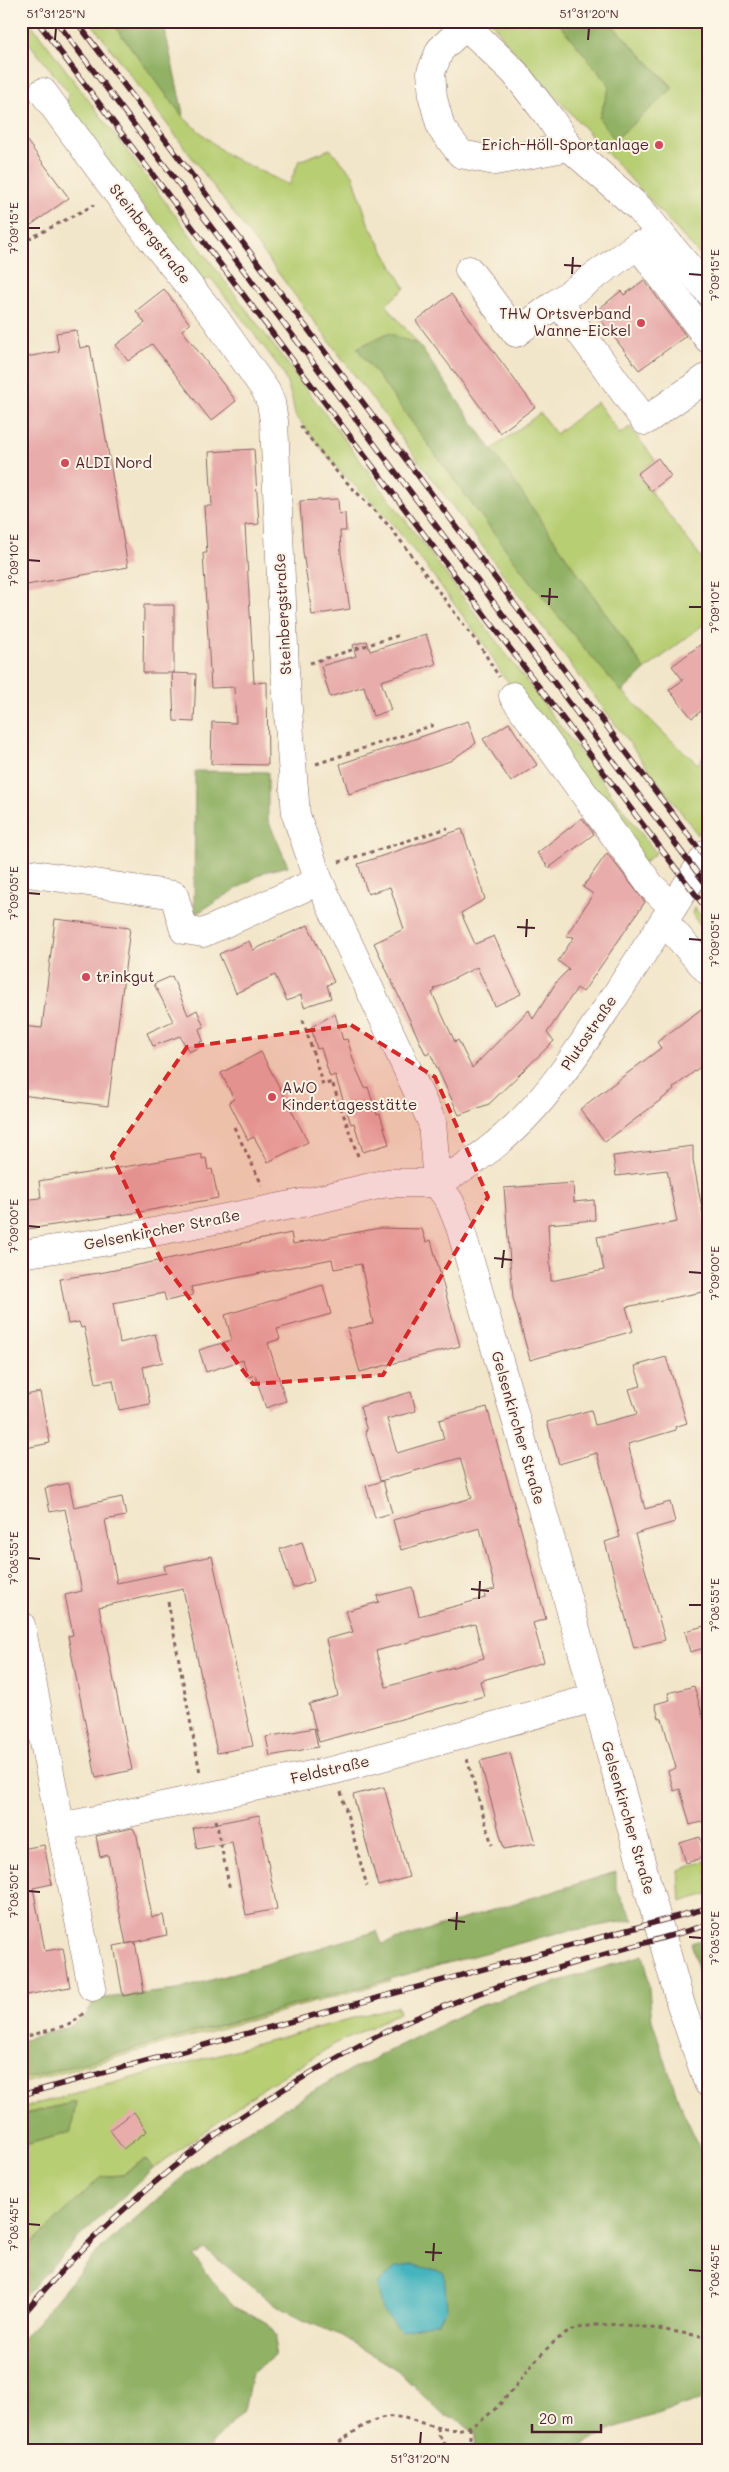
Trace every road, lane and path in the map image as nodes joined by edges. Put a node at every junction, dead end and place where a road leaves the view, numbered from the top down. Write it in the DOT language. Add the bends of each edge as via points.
graph roads {
  1 [pos="462,24"];
  2 [pos="43,92"];
  3 [pos="569,147"];
  4 [pos="117,193"];
  5 [pos="21,243"];
  6 [pos="469,270"];
  7 [pos="708,291"];
  8 [pos="558,302"];
  9 [pos="708,340"];
  10 [pos="708,377"];
  11 [pos="274,421"];
  12 [pos="400,635"];
  13 [pos="285,670"];
  14 [pos="513,696"];
  15 [pos="434,725"];
  16 [pos="292,772"];
  17 [pos="448,828"];
  18 [pos="708,853"];
  19 [pos="21,872"];
  20 [pos="317,876"];
  21 [pos="669,914"];
  22 [pos="708,971"];
  23 [pos="302,1020"];
  24 [pos="234,1128"];
  25 [pos="359,1160"];
  26 [pos="437,1183"];
  27 [pos="274,1209"];
  28 [pos="21,1254"];
  29 [pos="168,1602"];
  30 [pos="21,1625"];
  31 [pos="594,1698"];
  32 [pos="461,1736"];
  33 [pos="335,1770"];
  34 [pos="208,1797"];
  35 [pos="61,1827"];
  36 [pos="492,1845"];
  37 [pos="367,1886"];
  38 [pos="230,1890"];
  39 [pos="92,1987"];
  40 [pos="21,2038"];
  41 [pos="708,2083"];
  42 [pos="708,2336"];
  43 [pos="438,2427"];
  44 [pos="470,2427"];
  45 [pos="326,2451"];
  46 [pos="451,2451"];
  47 [pos="470,2451"];
  1 -- 3 [label="street" via="515,73"];
  1 -- 3 [label="street" via="440,50 431,72 433,98 441,128 461,154 495,160"];
  2 -- 4 [label="street, Steinbergstraße"];
  3 -- 7 [label="street" via="640,208"];
  4 -- 5 [label="path"];
  4 -- 11 [label="street, Steinbergstraße" via="215,318 266,390"];
  6 -- 8 [label="street" via="516,333"];
  8 -- 9 [label="street" via="638,245"];
  8 -- 10 [label="street" via="645,421"];
  11 -- 13 [label="street, Steinbergstraße"];
  11 -- 14 [label="path" via="296,422 336,471 391,528 482,649"];
  12 -- 13 [label="path"];
  13 -- 16 [label="street, Steinbergstraße"];
  14 -- 21 [label="street"];
  15 -- 16 [label="path"];
  16 -- 20 [label="street, Steinbergstraße" via="296,815"];
  17 -- 20 [label="path"];
  18 -- 21 [label="street, Plutostraße"];
  19 -- 20 [label="street" via="174,895 184,930 203,934"];
  20 -- 26 [label="street, Steinbergstraße" via="432,1122"];
  21 -- 22 [label="street"];
  21 -- 26 [label="street, Plutostraße" via="540,1103 490,1150"];
  23 -- 25 [label="path" via="323,1085 332,1082"];
  24 -- 27 [label="path"];
  26 -- 27 [label="street, Gelsenkircher Straße" via="387,1183"];
  26 -- 31 [label="street, Gelsenkircher Straße" via="450,1202 460,1227"];
  27 -- 28 [label="street, Gelsenkircher Straße" via="103,1242"];
  29 -- 34 [label="path"];
  30 -- 35 [label="street"];
  31 -- 32 [label="street, Feldstraße"];
  31 -- 41 [label="street, Gelsenkircher Straße" via="680,2005"];
  32 -- 33 [label="street, Feldstraße"];
  32 -- 36 [label="path"];
  33 -- 34 [label="street, Feldstraße"];
  33 -- 37 [label="path"];
  34 -- 35 [label="street, Feldstraße"];
  34 -- 38 [label="path"];
  35 -- 39 [label="street"];
  39 -- 40 [label="path" via="92,1999 79,2019 62,2028"];
  42 -- 44 [label="path" via="608,2325 579,2328 538,2356 511,2392"];
  43 -- 44 [label="path"];
  43 -- 45 [label="path" via="400,2416 378,2419"];
  43 -- 46 [label="path" via="438,2435"];
  44 -- 47 [label="path"];
}
